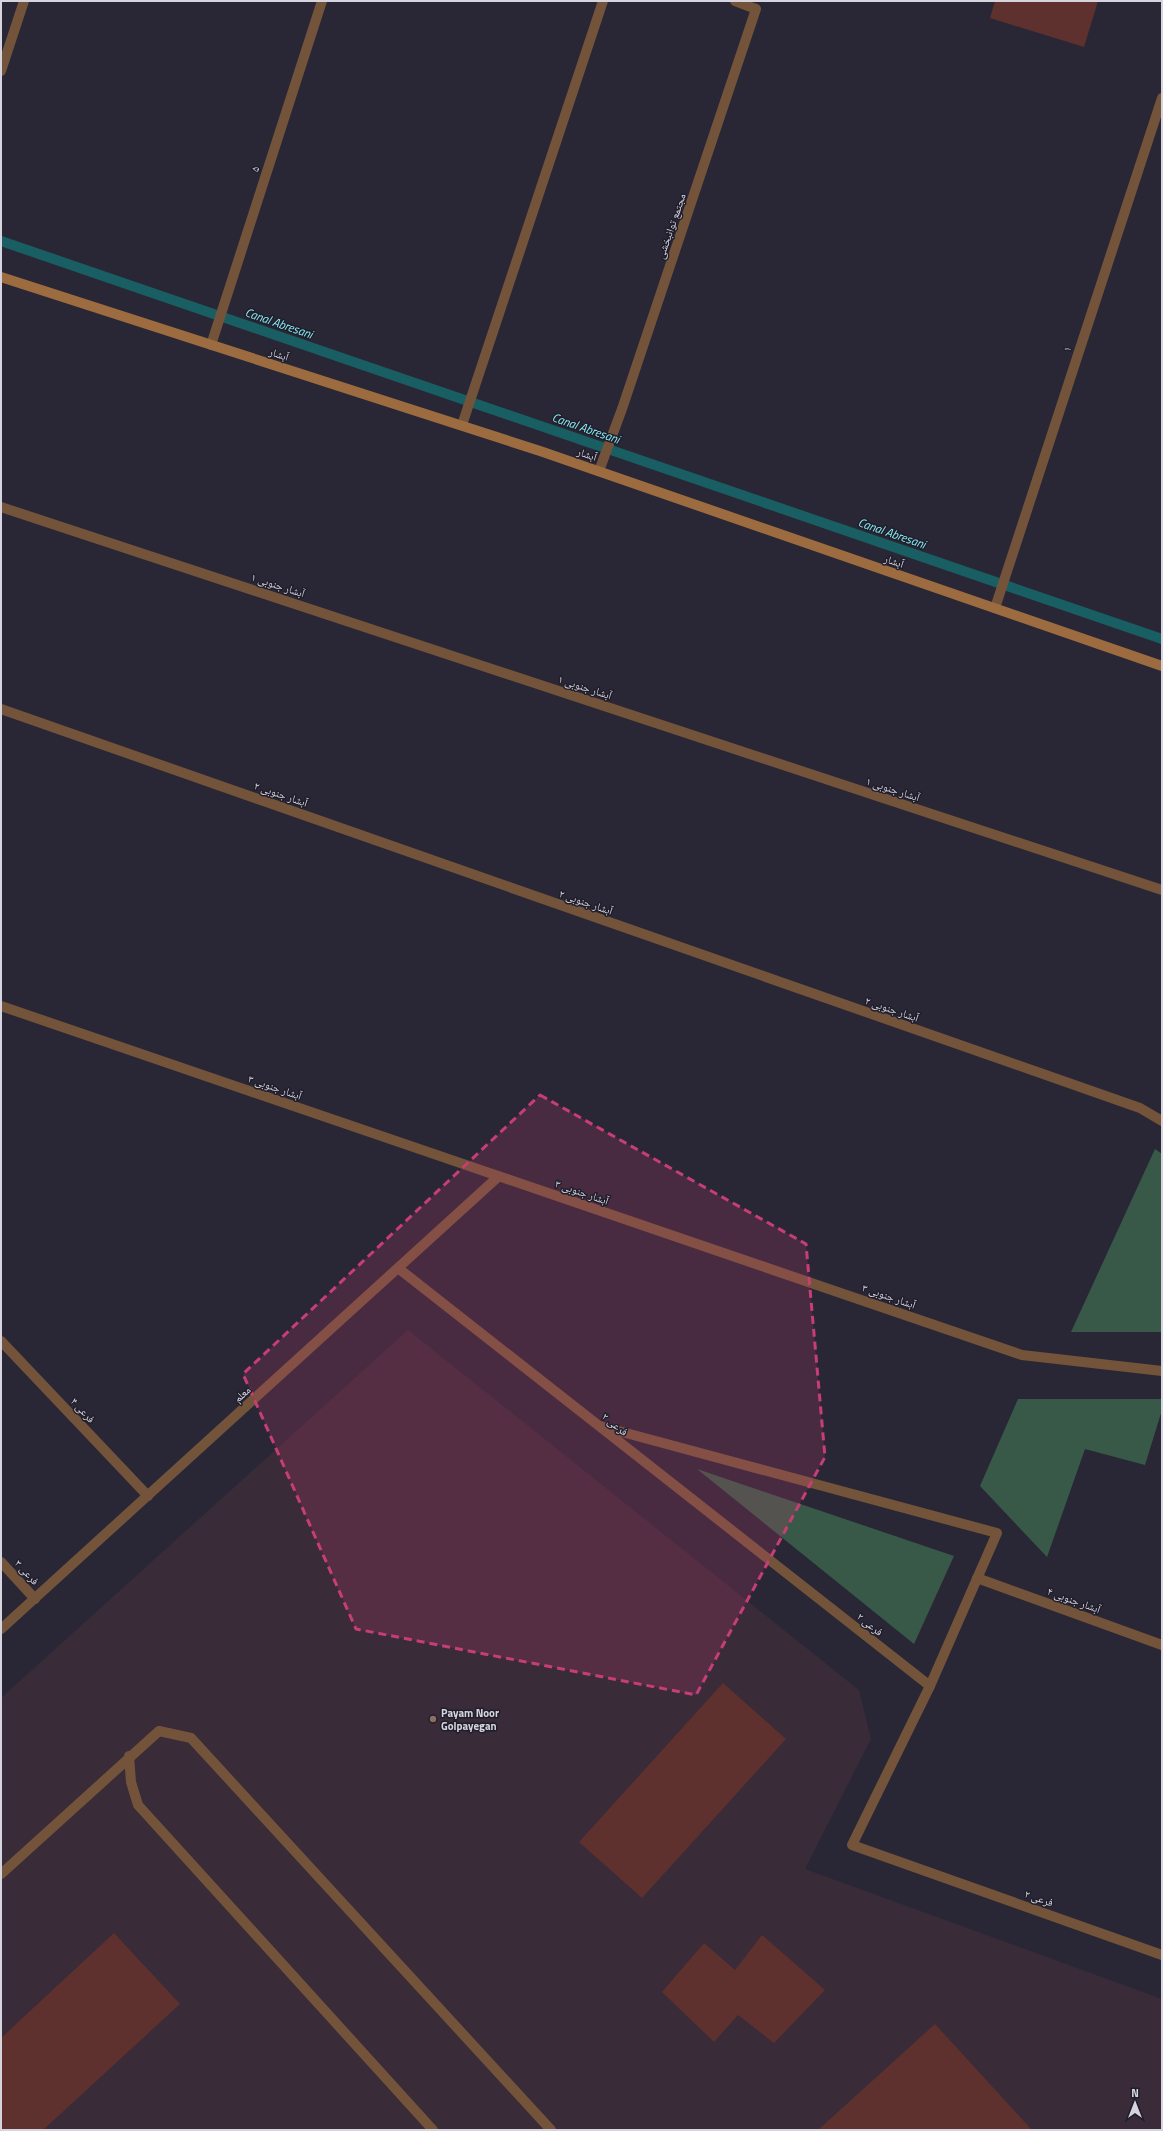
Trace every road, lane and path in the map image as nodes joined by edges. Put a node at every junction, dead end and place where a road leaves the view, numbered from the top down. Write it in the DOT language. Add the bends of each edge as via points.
graph roads {
  1 [pos="24,1"];
  2 [pos="322,1"];
  3 [pos="603,1"];
  4 [pos="734,1"];
  5 [pos="1,71"];
  6 [pos="1162,98"];
  7 [pos="1,277"];
  8 [pos="211,345"];
  9 [pos="462,425"];
  10 [pos="598,471"];
  11 [pos="1,507"];
  12 [pos="995,608"];
  13 [pos="1162,666"];
  14 [pos="1,709"];
  15 [pos="1162,890"];
  16 [pos="1,1006"];
  17 [pos="1162,1121"];
  18 [pos="499,1176"];
  19 [pos="398,1268"];
  20 [pos="1,1341"];
  21 [pos="1162,1372"];
  22 [pos="598,1426"];
  23 [pos="148,1496"];
  24 [pos="1,1562"];
  25 [pos="977,1578"];
  26 [pos="35,1599"];
  27 [pos="1,1629"];
  28 [pos="1162,1645"];
  29 [pos="930,1686"];
  30 [pos="129,1756"];
  31 [pos="1,1874"];
  32 [pos="1162,1955"];
  33 [pos="433,2130"];
  34 [pos="551,2130"];
  1 -- 5 [label="street"];
  2 -- 8 [label="street, ۵"];
  3 -- 9 [label="street"];
  4 -- 10 [label="street, مجتمع توانبخشى" via="756,9 625,401"];
  6 -- 12 [label="street, ۱"];
  7 -- 8 [label="street, آبشار"];
  8 -- 9 [label="street, آبشار"];
  9 -- 10 [label="street, آبشار"];
  10 -- 12 [label="street, آبشار"];
  11 -- 15 [label="street, آبشار جنوبی ۱"];
  12 -- 13 [label="street, آبشار"];
  14 -- 17 [label="street, آبشار جنوبی ۲" via="1140,1108"];
  16 -- 18 [label="street, آبشار جنوبی ۳"];
  18 -- 19 [label="street, معلم"];
  18 -- 21 [label="street, آبشار جنوبی ۳" via="1022,1355"];
  19 -- 22 [label="street, فرعی ۲"];
  19 -- 23 [label="street, معلم"];
  20 -- 23 [label="street, فرعی ۴"];
  22 -- 25 [label="street" via="997,1533"];
  22 -- 29 [label="street, فرعی ۲"];
  23 -- 26 [label="street, معلم"];
  24 -- 26 [label="street, فرعی ۳"];
  25 -- 28 [label="street, آبشار جنوبی ۴"];
  25 -- 29 [label="street"];
  26 -- 27 [label="street, معلم"];
  29 -- 32 [label="street, فرعی ۲" via="852,1845"];
  30 -- 31 [label="street"];
  30 -- 33 [label="street" via="131,1782 138,1805"];
  30 -- 34 [label="street" via="159,1730 191,1738"];
}
